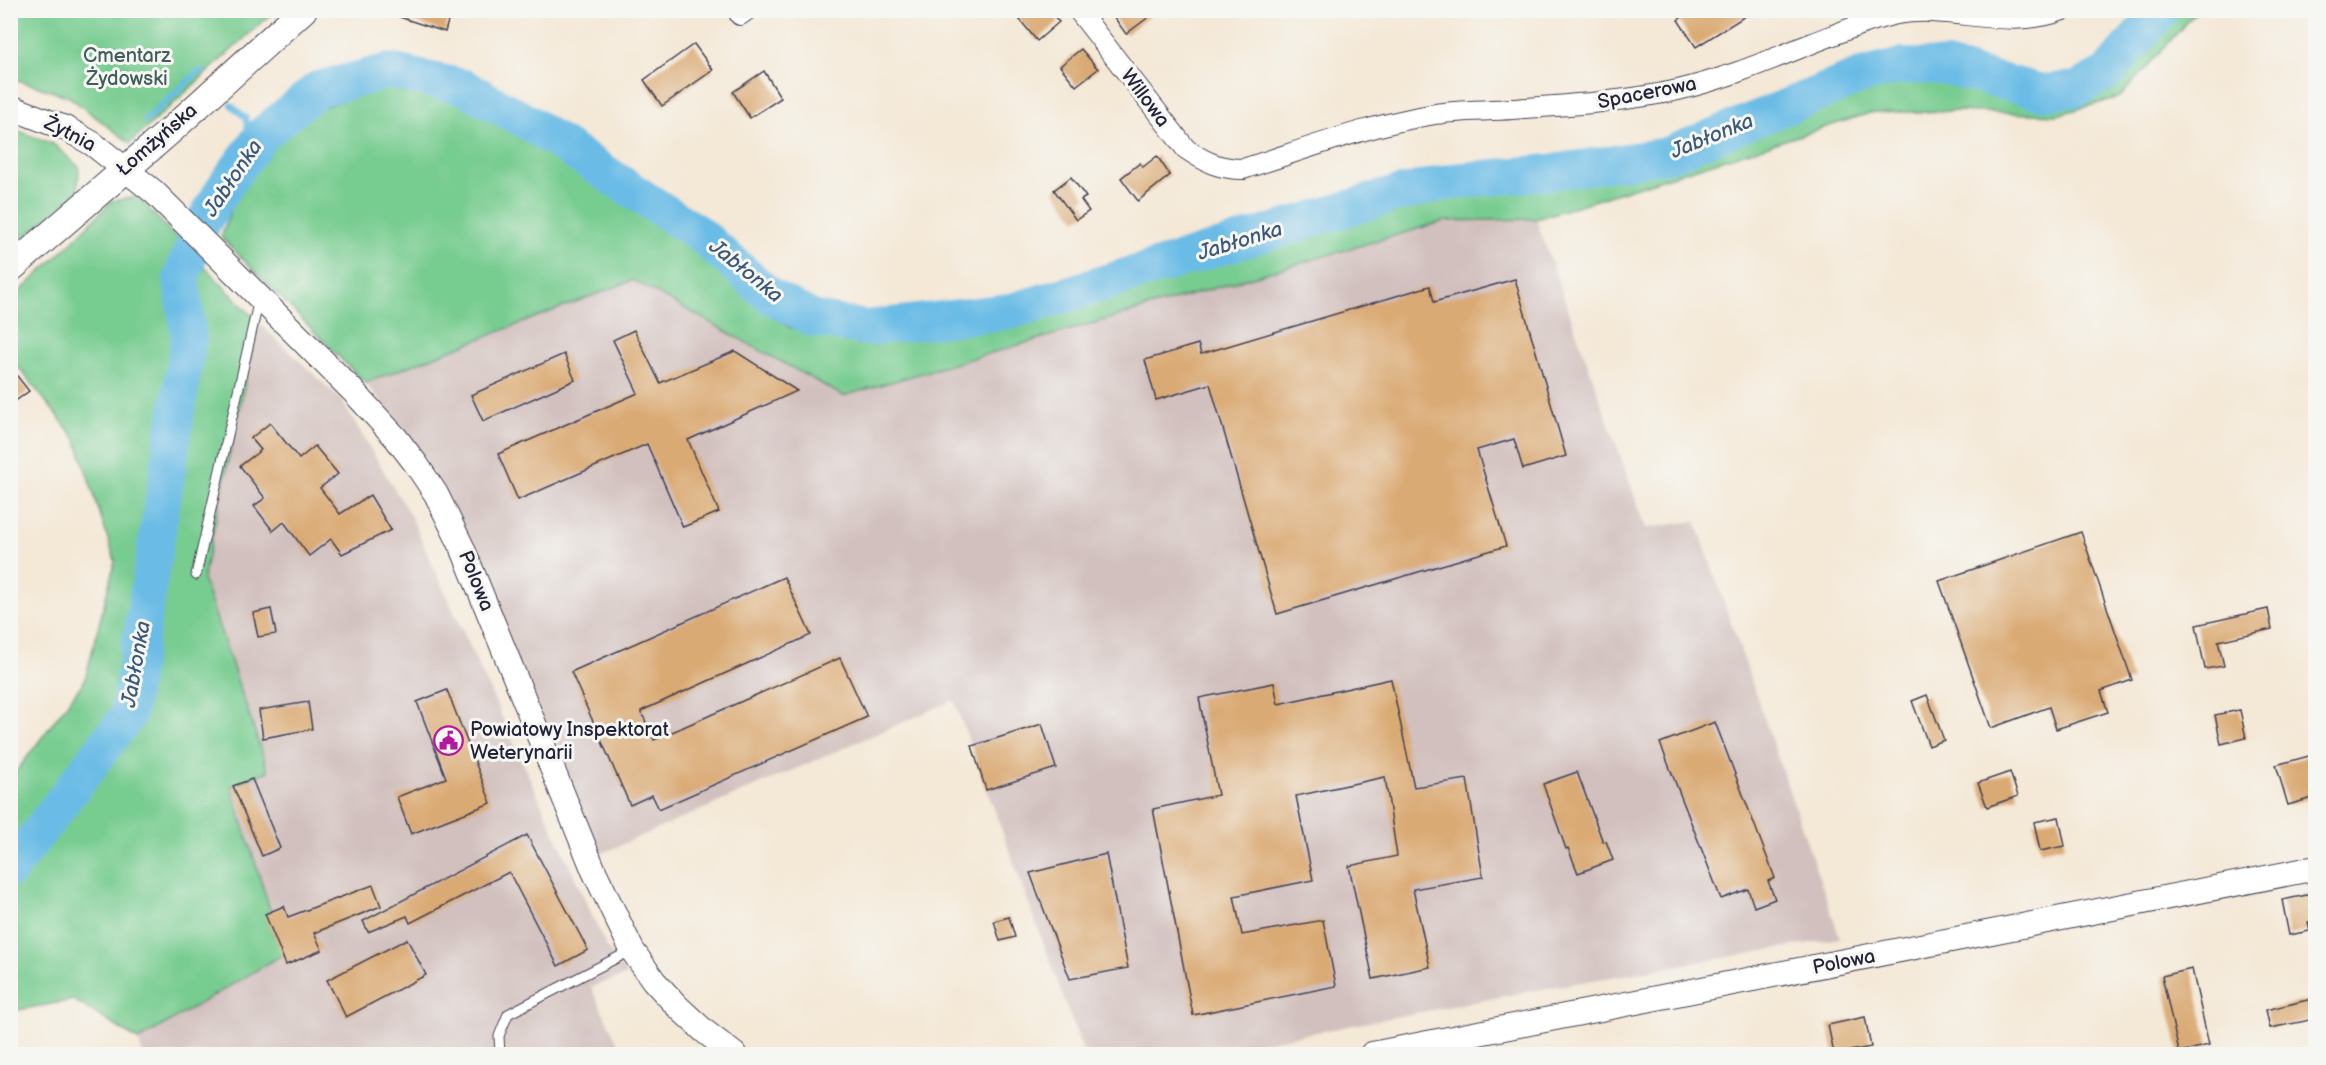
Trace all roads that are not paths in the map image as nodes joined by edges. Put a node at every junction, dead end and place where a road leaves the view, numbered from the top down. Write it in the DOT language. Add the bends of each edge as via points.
graph roads {
  1 [pos="303,10"];
  2 [pos="1078,10"];
  3 [pos="2063,10"];
  4 [pos="10,107"];
  5 [pos="125,168"];
  6 [pos="1226,169"];
  7 [pos="10,269"];
  8 [pos="259,297"];
  9 [pos="196,575"];
  10 [pos="2316,868"];
  11 [pos="632,950"];
  12 [pos="1432,1049"];
  13 [pos="500,1054"];
  14 [pos="734,1054"];
  15 [pos="1372,1054"];
  1 -- 5 [label="main road, Łomżyńska"];
  2 -- 6 [label="street, Willowa" via="1186,149 1205,162"];
  3 -- 6 [label="street, Spacerowa" via="2036,19 1900,14 1681,89 1584,104 1437,114 1377,126 1243,169"];
  4 -- 5 [label="street, Żytnia" via="67,129"];
  5 -- 7 [label="main road, Łomżyńska"];
  5 -- 8 [label="street, Polowa" via="185,221"];
  8 -- 9 [label="lane"];
  8 -- 11 [label="street, Polowa" via="396,438 436,494 462,547 594,871"];
  10 -- 12 [label="street, Polowa"];
  11 -- 13 [label="lane" via="508,1014 499,1036"];
  11 -- 14 [label="street, Polowa" via="677,1006"];
  12 -- 15 [label="street, Polowa"];
}
